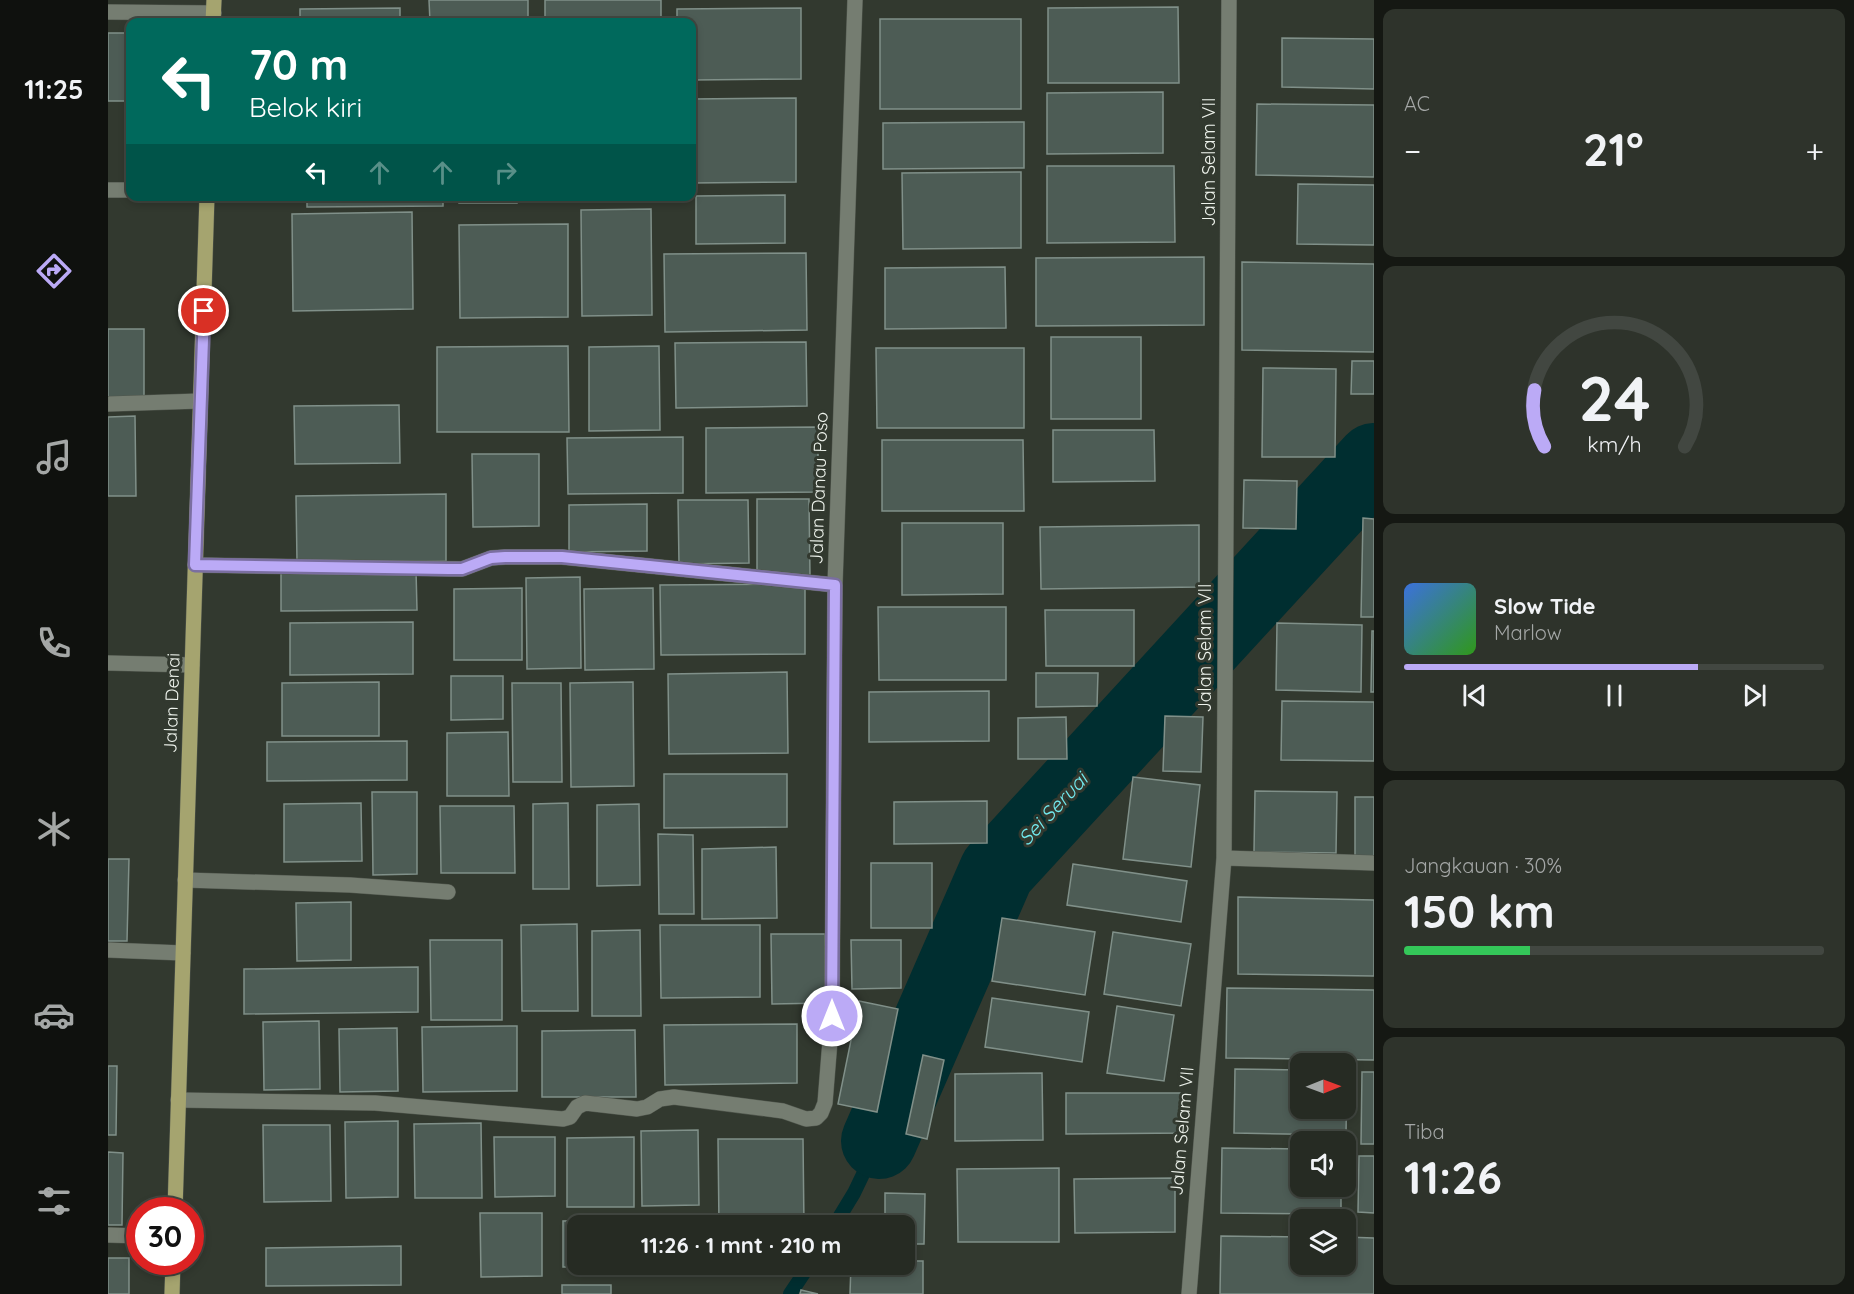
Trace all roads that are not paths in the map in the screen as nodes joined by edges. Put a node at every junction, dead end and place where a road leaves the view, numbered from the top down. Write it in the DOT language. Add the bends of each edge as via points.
graph roads {
  1 [pos="855,0"];
  2 [pos="1229,0"];
  3 [pos="108,12"];
  4 [pos="214,12"];
  5 [pos="108,190"];
  6 [pos="126,190"];
  7 [pos="207,201"];
  8 [pos="200,401"];
  9 [pos="108,404"];
  10 [pos="195,565"];
  11 [pos="835,585"];
  12 [pos="108,663"];
  13 [pos="192,665"];
  14 [pos="1224,858"];
  15 [pos="1374,862"];
  16 [pos="185,880"];
  17 [pos="448,892"];
  18 [pos="108,950"];
  19 [pos="183,953"];
  20 [pos="178,1100"];
  21 [pos="175,1197"];
  22 [pos="108,1235"];
  23 [pos="126,1236"];
  24 [pos="173,1275"];
  25 [pos="172,1294"];
  26 [pos="1189,1294"];
  1 -- 11 [label="street, Jalan Danau Poso"];
  2 -- 14 [label="street, Jalan Selam VII"];
  3 -- 4 [label="street"];
  5 -- 6 [label="street"];
  7 -- 8 [label="main road, Jalan Denai"];
  8 -- 9 [label="street"];
  8 -- 10 [label="main road, Jalan Denai"];
  10 -- 11 [label="street" via="462,569 491,558 562,557"];
  10 -- 13 [label="main road, Jalan Denai"];
  11 -- 20 [label="street, Jalan Danau Poso" via="832,1016 825,1103 816,1118 674,1097 637,1109 585,1102 563,1119 375,1103"];
  12 -- 13 [label="street"];
  13 -- 16 [label="main road, Jalan Denai"];
  14 -- 15 [label="street"];
  14 -- 26 [label="street, Jalan Selam VII"];
  16 -- 17 [label="street"];
  16 -- 19 [label="main road, Jalan Denai"];
  18 -- 19 [label="street"];
  19 -- 20 [label="main road, Jalan Denai"];
  20 -- 21 [label="main road, Jalan Denai"];
  22 -- 23 [label="street"];
  24 -- 25 [label="main road"];
}
